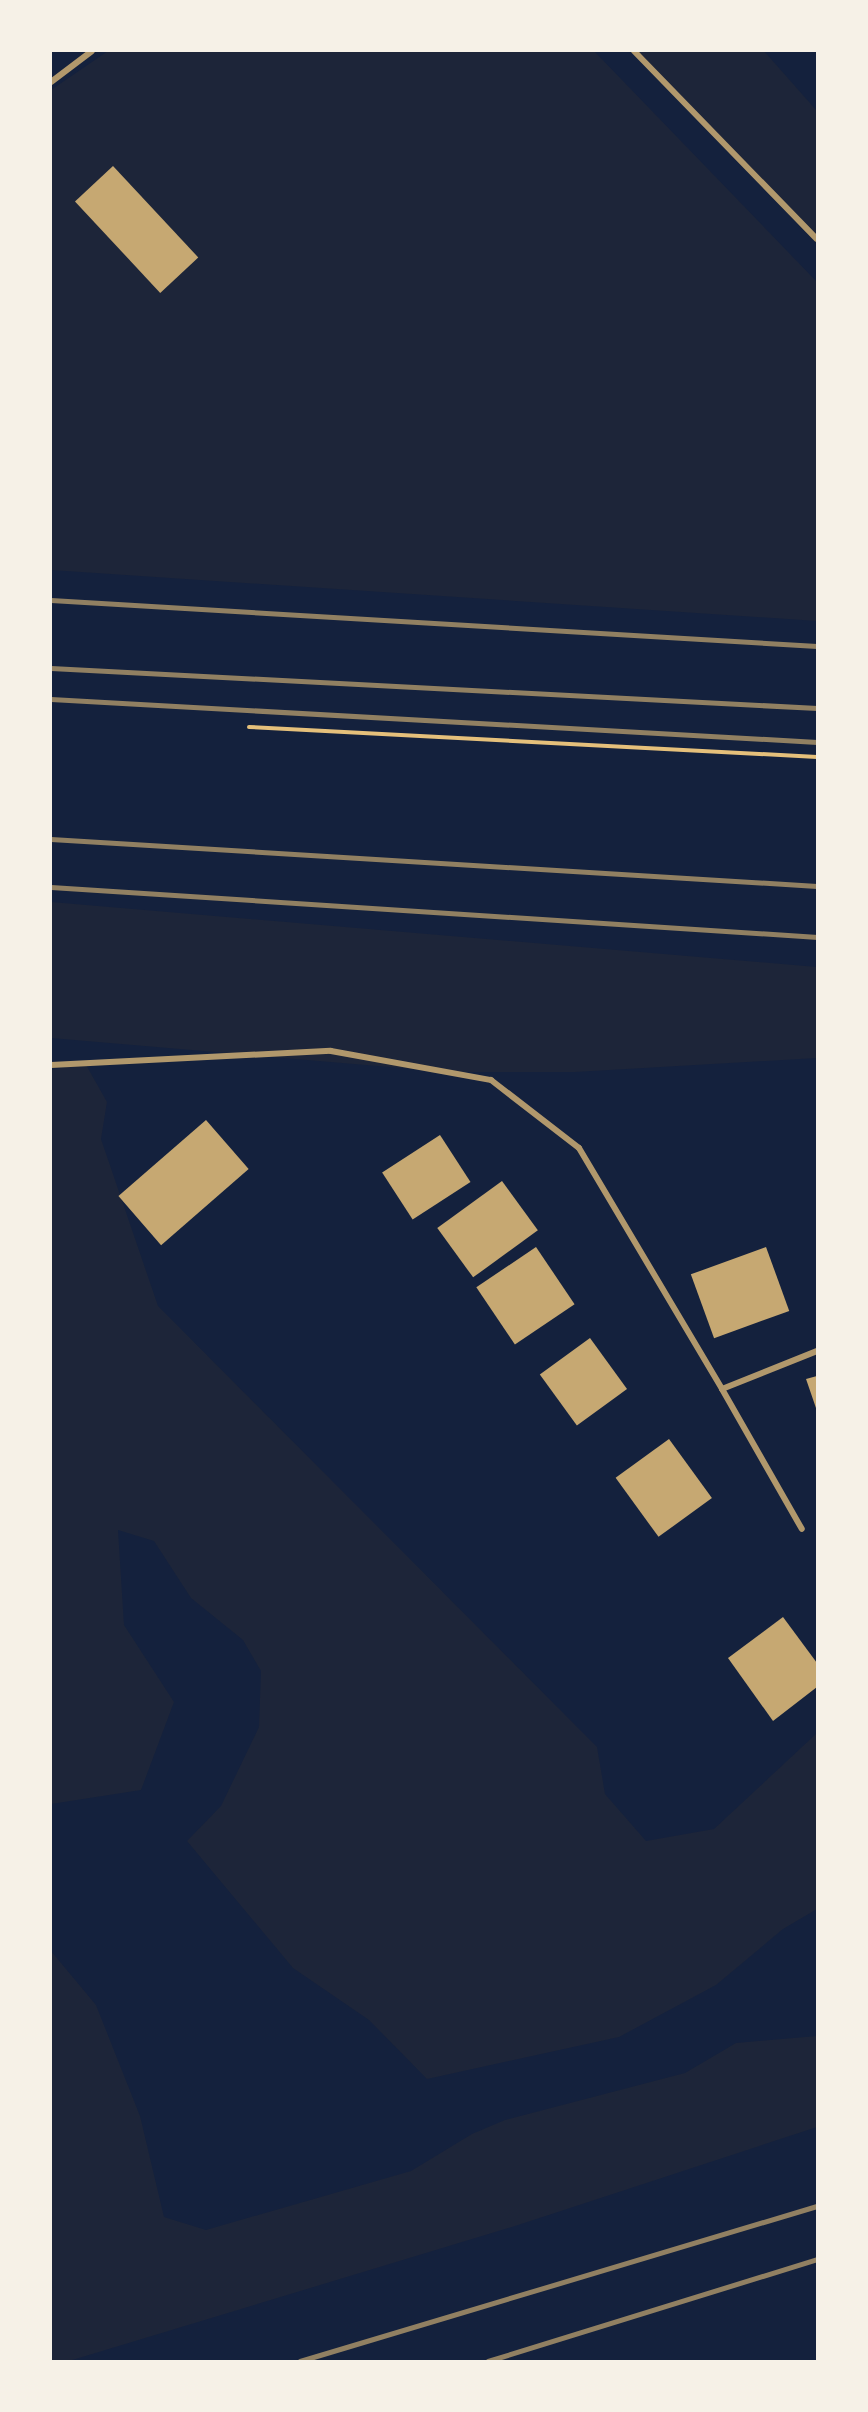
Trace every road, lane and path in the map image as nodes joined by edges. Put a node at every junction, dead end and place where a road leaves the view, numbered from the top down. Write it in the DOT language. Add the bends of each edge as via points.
graph roads {
  1 [pos="92,51"];
  2 [pos="634,51"];
  3 [pos="51,82"];
  4 [pos="817,239"];
  5 [pos="249,727"];
  6 [pos="817,757"];
  7 [pos="51,1065"];
  8 [pos="817,1351"];
  9 [pos="722,1389"];
  10 [pos="802,1529"];
  1 -- 3 [label="street"];
  2 -- 4 [label="street"];
  5 -- 6 [label="path"];
  7 -- 9 [label="street" via="331,1051 491,1080 579,1148"];
  8 -- 9 [label="street"];
  9 -- 10 [label="street"];
}
